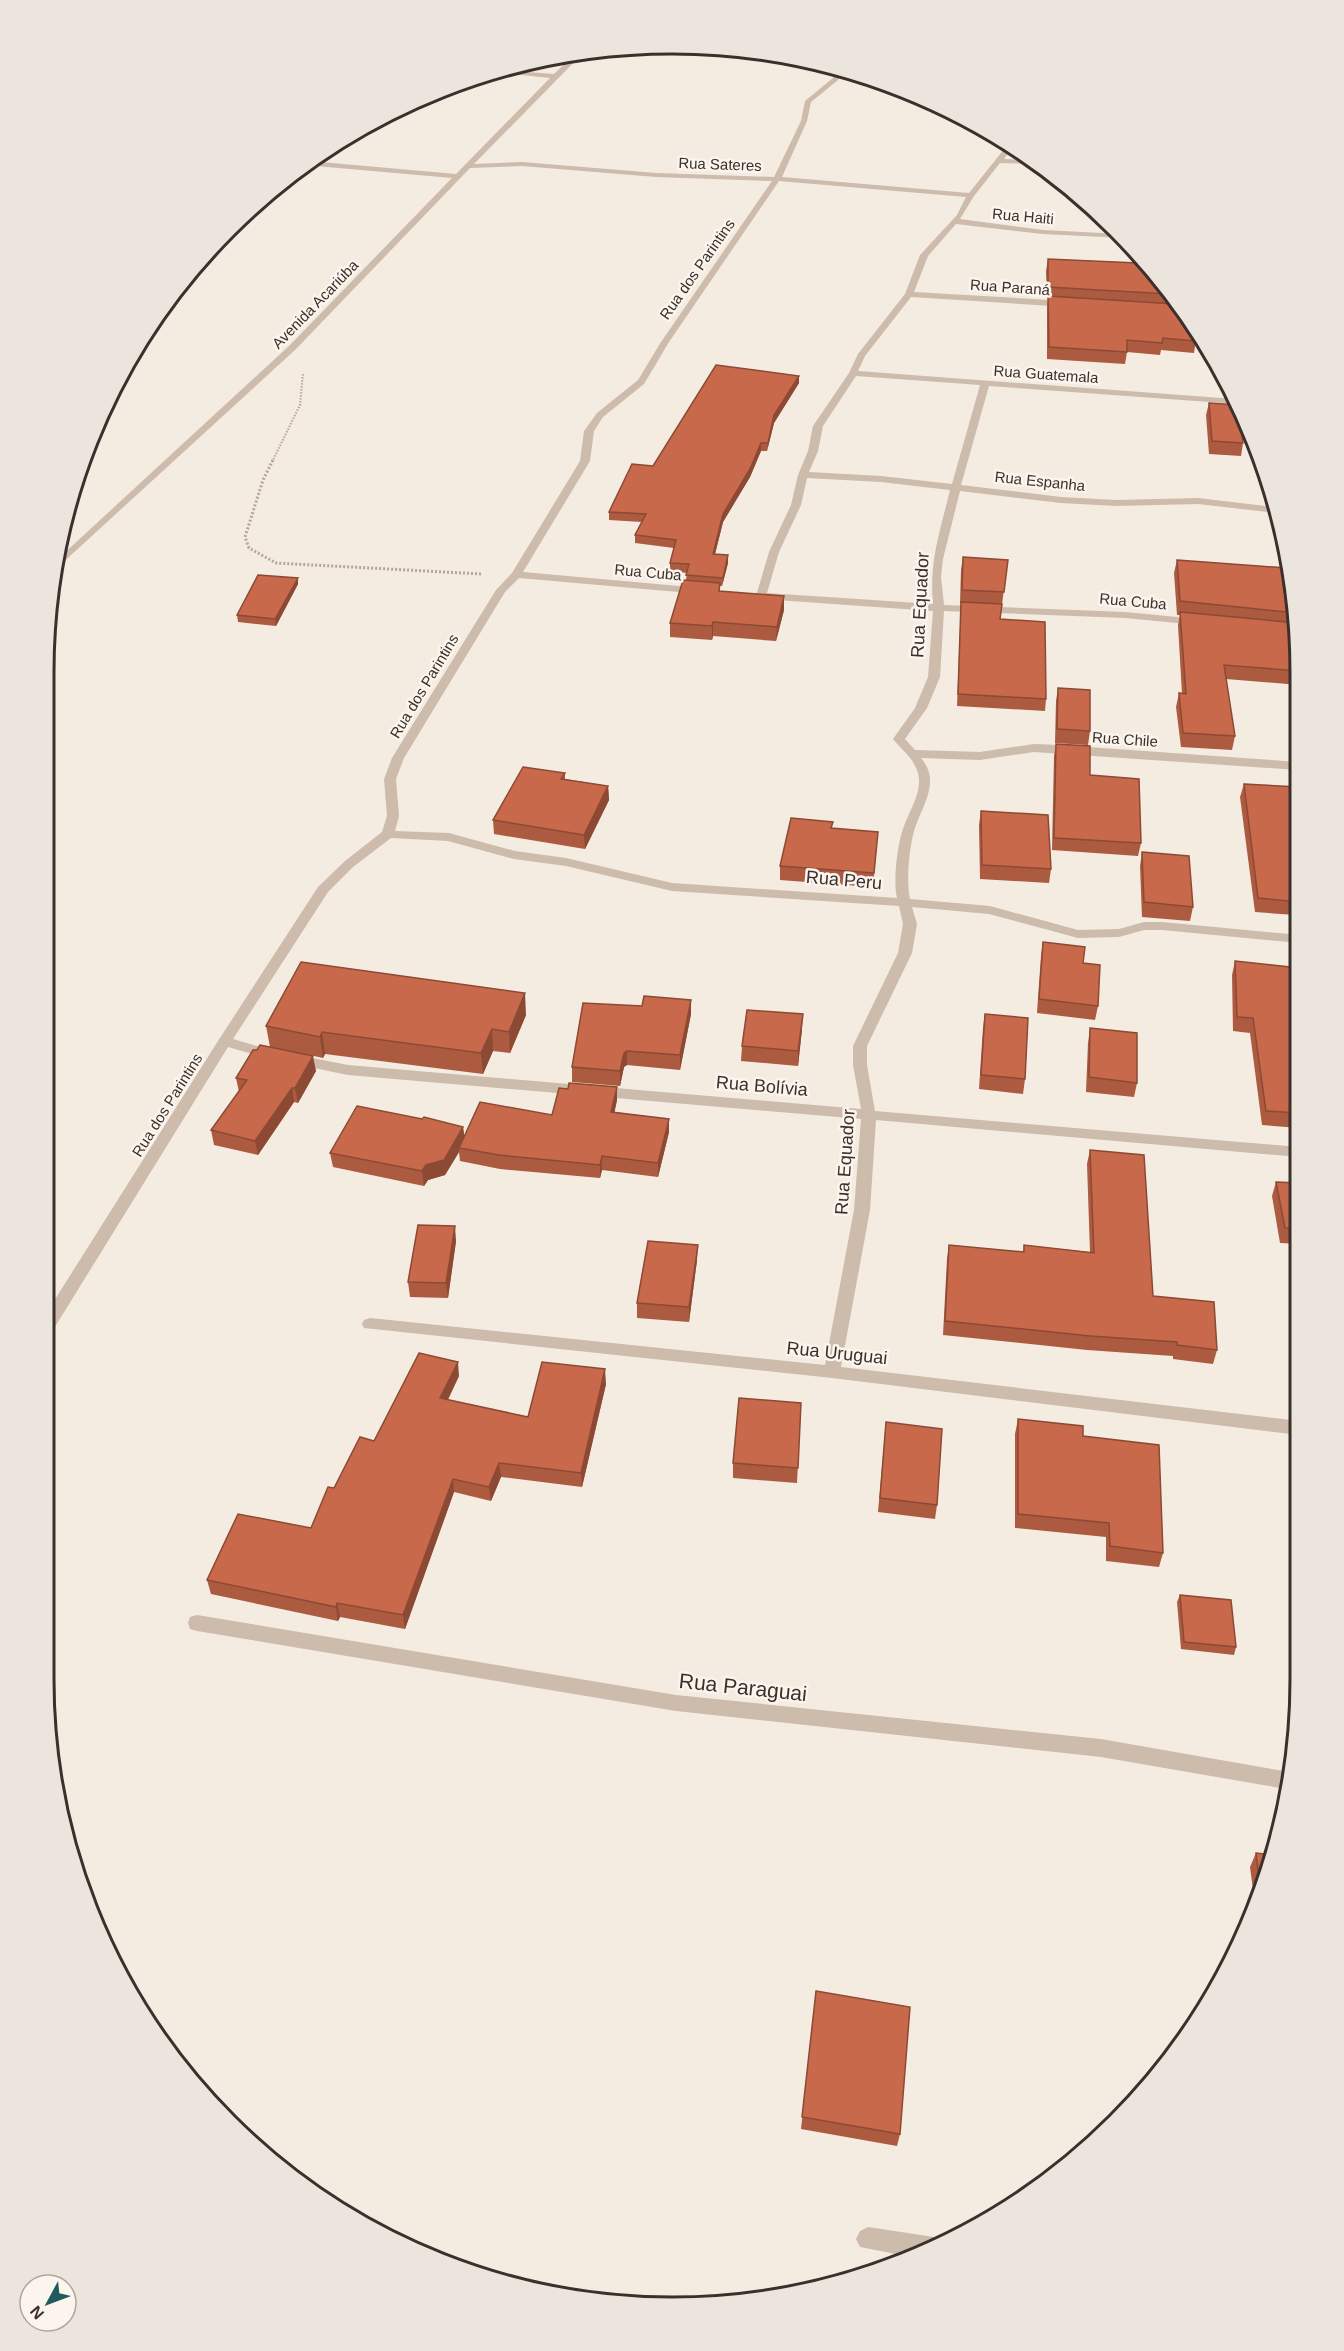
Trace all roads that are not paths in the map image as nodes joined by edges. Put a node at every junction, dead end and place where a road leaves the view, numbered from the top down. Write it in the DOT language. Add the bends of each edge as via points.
graph roads {
  1 [pos="570,63"];
  2 [pos="521,73"];
  3 [pos="556,76"];
  4 [pos="837,77"];
  5 [pos="1006,152"];
  6 [pos="999,161"];
  7 [pos="1020,162"];
  8 [pos="320,164"];
  9 [pos="468,166"];
  10 [pos="459,176"];
  11 [pos="777,179"];
  12 [pos="971,195"];
  13 [pos="954,221"];
  14 [pos="1109,235"];
  15 [pos="909,294"];
  16 [pos="1075,305"];
  17 [pos="853,373"];
  18 [pos="986,383"];
  19 [pos="1227,401"];
  20 [pos="803,475"];
  21 [pos="956,486"];
  22 [pos="1268,509"];
  23 [pos="65,558"];
  24 [pos="516,575"];
  25 [pos="713,592"];
  26 [pos="749,595"];
  27 [pos="761,596"];
  28 [pos="939,608"];
  29 [pos="1206,623"];
  30 [pos="914,754"];
  31 [pos="1290,765"];
  32 [pos="388,834"];
  33 [pos="904,903"];
  34 [pos="1290,938"];
  35 [pos="225,1041"];
  36 [pos="869,1114"];
  37 [pos="1290,1151"];
  38 [pos="54,1315"];
  39 [pos="370,1324"];
  40 [pos="832,1372"];
  41 [pos="1290,1427"];
  42 [pos="197,1623"];
  43 [pos="1282,1779"];
  44 [pos="868,2239"];
  45 [pos="916,2246"];
  1 -- 3 [label="street, Avenida Acariúba"];
  2 -- 3 [label="street"];
  3 -- 9 [label="street, Avenida Acariúba"];
  4 -- 11 [label="street, Rua dos Parintins" via="808,101 804,121"];
  5 -- 6 [label="street, Rua Haiti"];
  6 -- 7 [label="street"];
  6 -- 12 [label="street, Rua Haiti"];
  8 -- 10 [label="street"];
  9 -- 10 [label="street, Avenida Acariúba"];
  9 -- 11 [label="street, Rua Sateres" via="522,164 656,175"];
  10 -- 23 [label="street, Avenida Acariúba" via="293,347"];
  11 -- 12 [label="street, Rua Sateres"];
  11 -- 24 [label="street, Rua dos Parintins" via="664,342 641,382 600,415 589,431 585,461"];
  12 -- 13 [label="street, Rua Haiti"];
  13 -- 14 [label="street, Rua Haiti"];
  13 -- 15 [label="street" via="924,255"];
  15 -- 16 [label="street, Rua Paraná"];
  15 -- 17 [label="street" via="874,338"];
  17 -- 18 [label="street, Rua Guatemala"];
  17 -- 20 [label="street" via="818,426"];
  18 -- 19 [label="street, Rua Guatemala"];
  18 -- 21 [label="street, Rua Equador"];
  20 -- 21 [label="street, Rua Espanha"];
  20 -- 27 [label="street" via="796,505 774,552"];
  21 -- 22 [label="street, Rua Espanha" via="1061,500 1198,501"];
  21 -- 28 [label="street, Rua Equador" via="938,559"];
  24 -- 25 [label="street, Rua Cuba"];
  24 -- 32 [label="street, Rua dos Parintins" via="501,590 398,758 390,779 393,816"];
  26 -- 27 [label="street, Rua Cuba"];
  27 -- 28 [label="street, Rua Cuba"];
  28 -- 29 [label="street, Rua Cuba" via="1115,614"];
  28 -- 30 [label="street, Rua Equador" via="934,677 921,708 899,739"];
  30 -- 31 [label="street, Rua Chile" via="980,756 1059,748"];
  30 -- 33 [label="street, Rua Equador" via="922,766 924,791 908,831 901,888"];
  32 -- 33 [label="street, Rua Peru" via="449,837 514,855 566,862 672,887"];
  32 -- 35 [label="street, Rua dos Parintins" via="323,890"];
  33 -- 34 [label="street, Rua Peru" via="990,910 1078,934 1162,926"];
  33 -- 36 [label="street, Rua Equador" via="910,924 905,953 860,1046"];
  35 -- 36 [label="street, Rua Bolívia" via="348,1070"];
  35 -- 38 [label="street, Rua dos Parintins"];
  36 -- 37 [label="street, Rua Bolívia"];
  36 -- 40 [label="street, Rua Equador" via="862,1210"];
  39 -- 40 [label="street, Rua Uruguai"];
  40 -- 41 [label="street, Rua Uruguai"];
  42 -- 43 [label="street, Rua Paraguai" via="676,1703 1101,1748"];
  44 -- 45 [label="street"];
}
